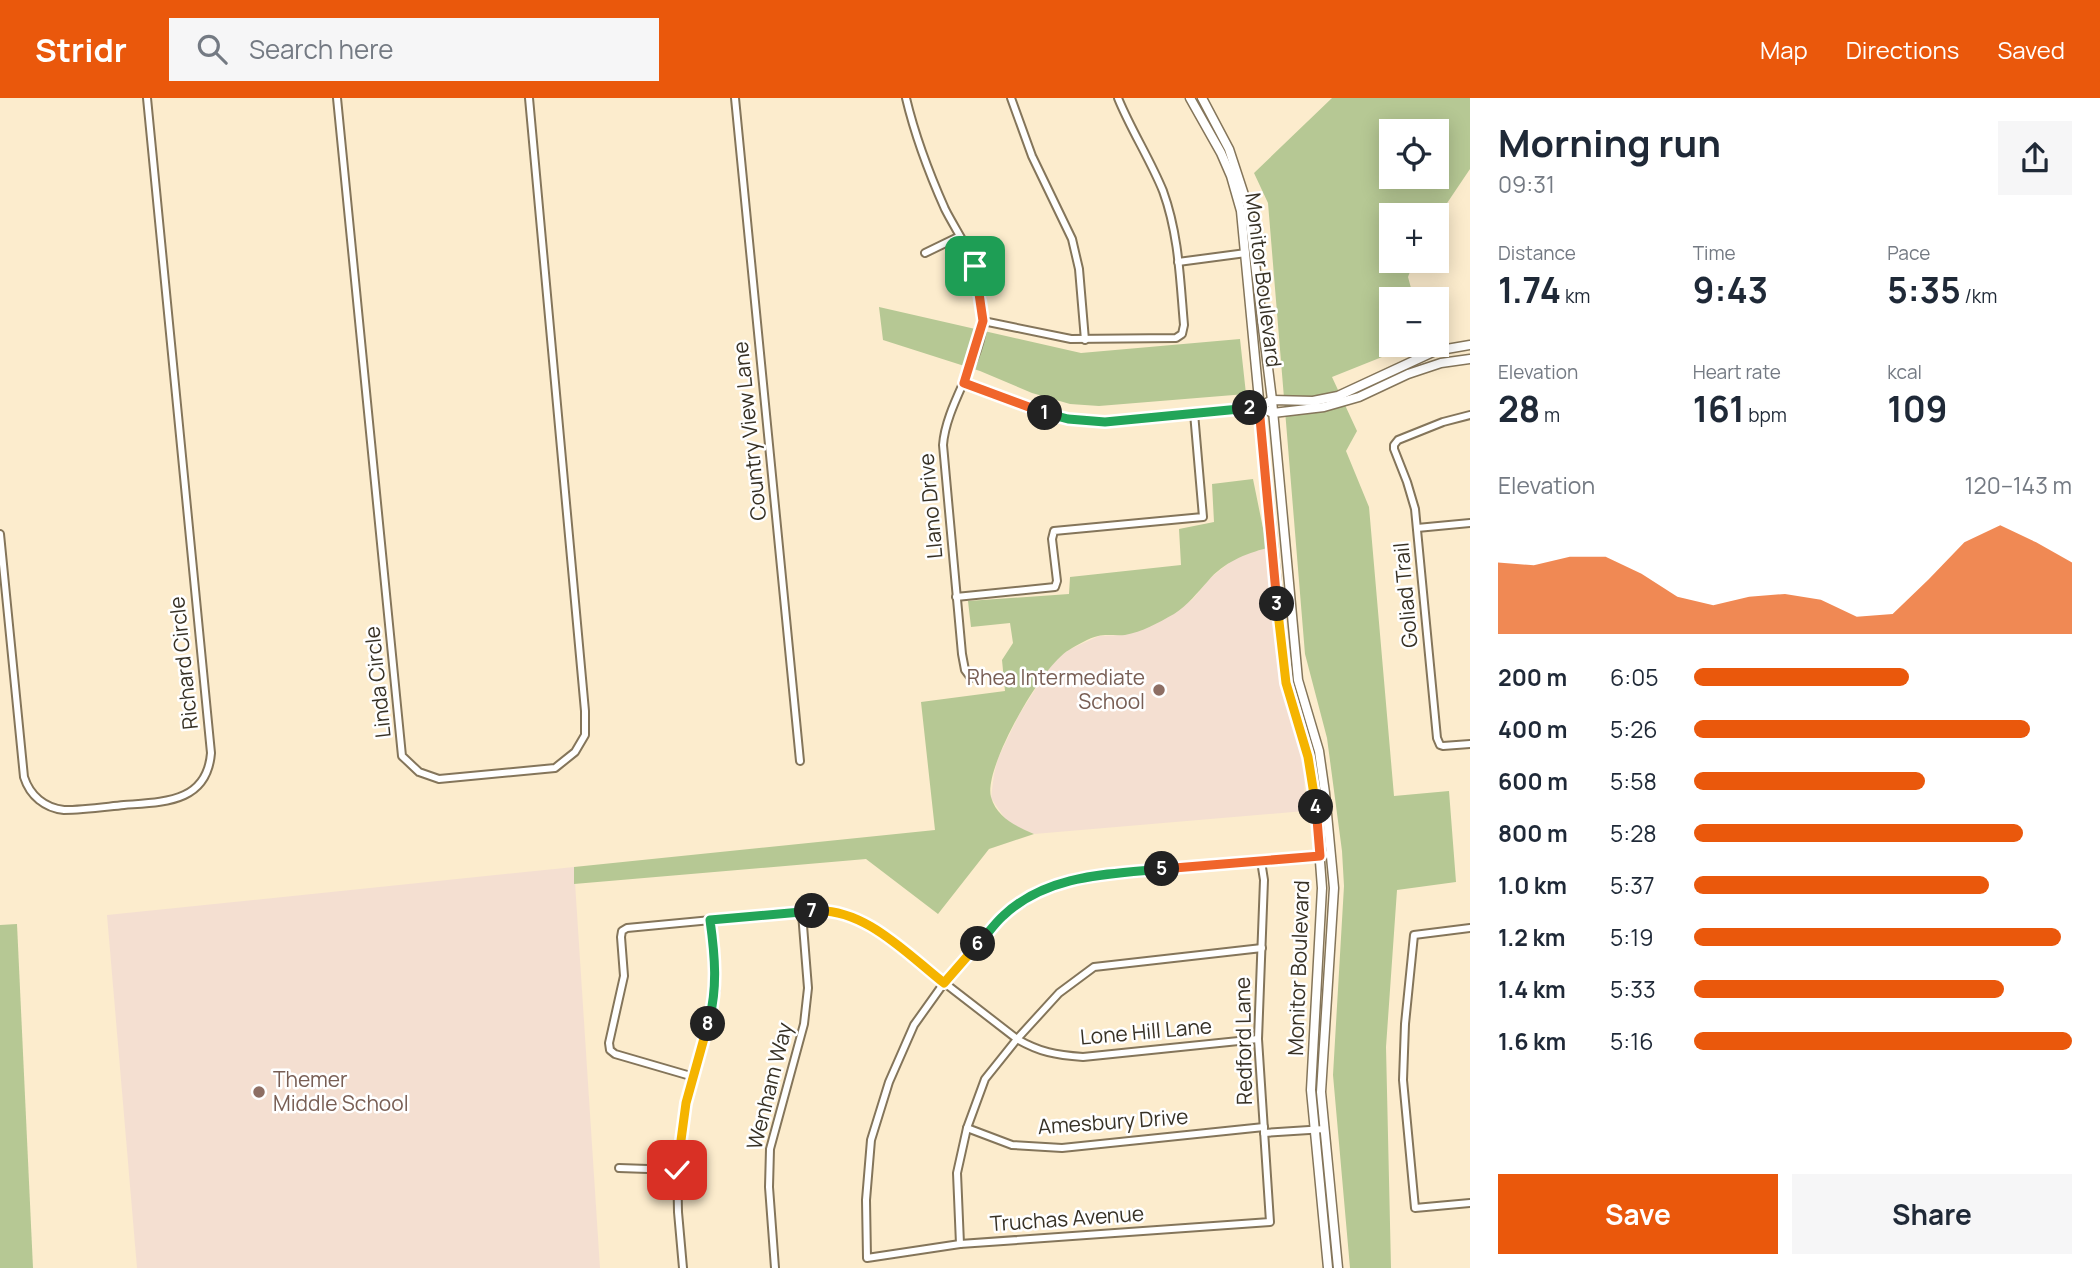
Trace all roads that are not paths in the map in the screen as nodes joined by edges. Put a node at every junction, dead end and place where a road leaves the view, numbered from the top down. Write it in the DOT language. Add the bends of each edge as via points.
graph roads {
  1 [pos="147,98"];
  2 [pos="337,98"];
  3 [pos="529,98"];
  4 [pos="735,98"];
  5 [pos="905,98"];
  6 [pos="1011,98"];
  7 [pos="1118,98"];
  8 [pos="1190,98"];
  9 [pos="1202,98"];
  10 [pos="958,237"];
  11 [pos="1255,252"];
  12 [pos="925,253"];
  13 [pos="1245,254"];
  14 [pos="1178,262"];
  15 [pos="983,321"];
  16 [pos="1085,340"];
  17 [pos="1470,345"];
  18 [pos="1470,359"];
  19 [pos="964,383"];
  20 [pos="1272,400"];
  21 [pos="1259,407"];
  22 [pos="1194,413"];
  23 [pos="1273,413"];
  24 [pos="1470,415"];
  25 [pos="1470,523"];
  26 [pos="1417,528"];
  27 [pos="0,534"];
  28 [pos="956,597"];
  29 [pos="971,678"];
  30 [pos="1470,744"];
  31 [pos="800,761"];
  32 [pos="1331,854"];
  33 [pos="1320,856"];
  34 [pos="1261,861"];
  35 [pos="802,913"];
  36 [pos="710,920"];
  37 [pos="1470,929"];
  38 [pos="1262,948"];
  39 [pos="944,983"];
  40 [pos="1017,1039"];
  41 [pos="1258,1039"];
  42 [pos="694,1076"];
  43 [pos="967,1128"];
  44 [pos="1320,1129"];
  45 [pos="1264,1130"];
  46 [pos="619,1168"];
  47 [pos="677,1170"];
  48 [pos="1470,1203"];
  49 [pos="1270,1222"];
  50 [pos="960,1244"];
  51 [pos="683,1268"];
  52 [pos="775,1268"];
  53 [pos="1328,1268"];
  54 [pos="1338,1268"];
  1 -- 27 [label="street, Richard Circle" via="211,753 207,773 194,790 163,802 64,810 49,807 30,790 24,777"];
  2 -- 3 [label="street, Linda Circle" via="402,756 419,772 439,779 555,768 575,752 585,734"];
  4 -- 31 [label="street, Country View Lane"];
  5 -- 10 [label="street, Llano Drive" via="932,180"];
  6 -- 16 [label="street" via="1032,156 1072,239"];
  7 -- 14 [label="street" via="1162,190 1175,232"];
  8 -- 13 [label="street, Monitor Boulevard" via="1231,176 1241,211"];
  9 -- 11 [label="street, Monitor Boulevard" via="1238,172"];
  10 -- 12 [label="street"];
  10 -- 15 [label="street, Llano Drive" via="975,266"];
  11 -- 13 [label="street"];
  11 -- 20 [label="street, Monitor Boulevard"];
  13 -- 14 [label="street"];
  13 -- 21 [label="street, Monitor Boulevard"];
  14 -- 16 [label="street" via="1182,334 1176,338"];
  15 -- 16 [label="street"];
  15 -- 19 [label="street, Llano Drive"];
  17 -- 20 [label="street" via="1435,351 1338,396"];
  18 -- 23 [label="street" via="1408,374 1345,402"];
  19 -- 22 [label="street" via="1068,419 1105,422"];
  19 -- 28 [label="street, Llano Drive" via="944,430 943,445"];
  20 -- 21 [label="street"];
  20 -- 23 [label="street, Monitor Boulevard"];
  21 -- 22 [label="street"];
  21 -- 23 [label="street"];
  21 -- 33 [label="street, Monitor Boulevard" via="1286,683 1315,795"];
  22 -- 28 [label="street" via="1203,517 1054,531 1055,587"];
  23 -- 32 [label="street, Monitor Boulevard" via="1298,680 1319,751"];
  24 -- 26 [label="street, Goliad Trail" via="1425,429 1394,445 1413,498"];
  25 -- 26 [label="street"];
  26 -- 30 [label="street, Goliad Trail" via="1436,731 1440,745"];
  28 -- 29 [label="street, Llano Drive" via="962,654"];
  32 -- 33 [label="street"];
  32 -- 44 [label="street, Monitor Boulevard" via="1334,888"];
  33 -- 34 [label="street"];
  33 -- 44 [label="street, Monitor Boulevard" via="1311,1090"];
  34 -- 38 [label="street, Redford Lane"];
  34 -- 39 [label="street" via="1092,876 1055,884 1004,914"];
  35 -- 36 [label="street, Lone Hill Lane"];
  35 -- 39 [label="street, Lone Hill Lane" via="838,912 855,918"];
  35 -- 52 [label="street, Wenham Way" via="808,988 804,1024 770,1149"];
  36 -- 42 [label="street" via="716,988"];
  36 -- 42 [label="street, Lone Hill Lane" via="622,931 624,976 609,1043 615,1054"];
  37 -- 48 [label="street" via="1414,935 1403,1080 1415,1209"];
  38 -- 40 [label="street" via="1094,967 1059,993"];
  38 -- 41 [label="street, Redford Lane"];
  39 -- 40 [label="street, Lone Hill Lane"];
  39 -- 50 [label="street, Truchas Avenue" via="914,1025 871,1140 867,1258"];
  40 -- 41 [label="street, Lone Hill Lane" via="1053,1055 1083,1057"];
  40 -- 43 [label="street" via="985,1079"];
  41 -- 45 [label="street, Redford Lane"];
  42 -- 47 [label="street"];
  43 -- 45 [label="street, Amesbury Drive" via="1012,1145 1062,1148"];
  43 -- 50 [label="street" via="957,1173"];
  44 -- 45 [label="street, Amesbury Drive"];
  44 -- 53 [label="street, Monitor Boulevard"];
  44 -- 54 [label="street, Monitor Boulevard"];
  45 -- 49 [label="street, Redford Lane"];
  46 -- 47 [label="street"];
  47 -- 51 [label="street"];
  49 -- 50 [label="street, Truchas Avenue"];
}
